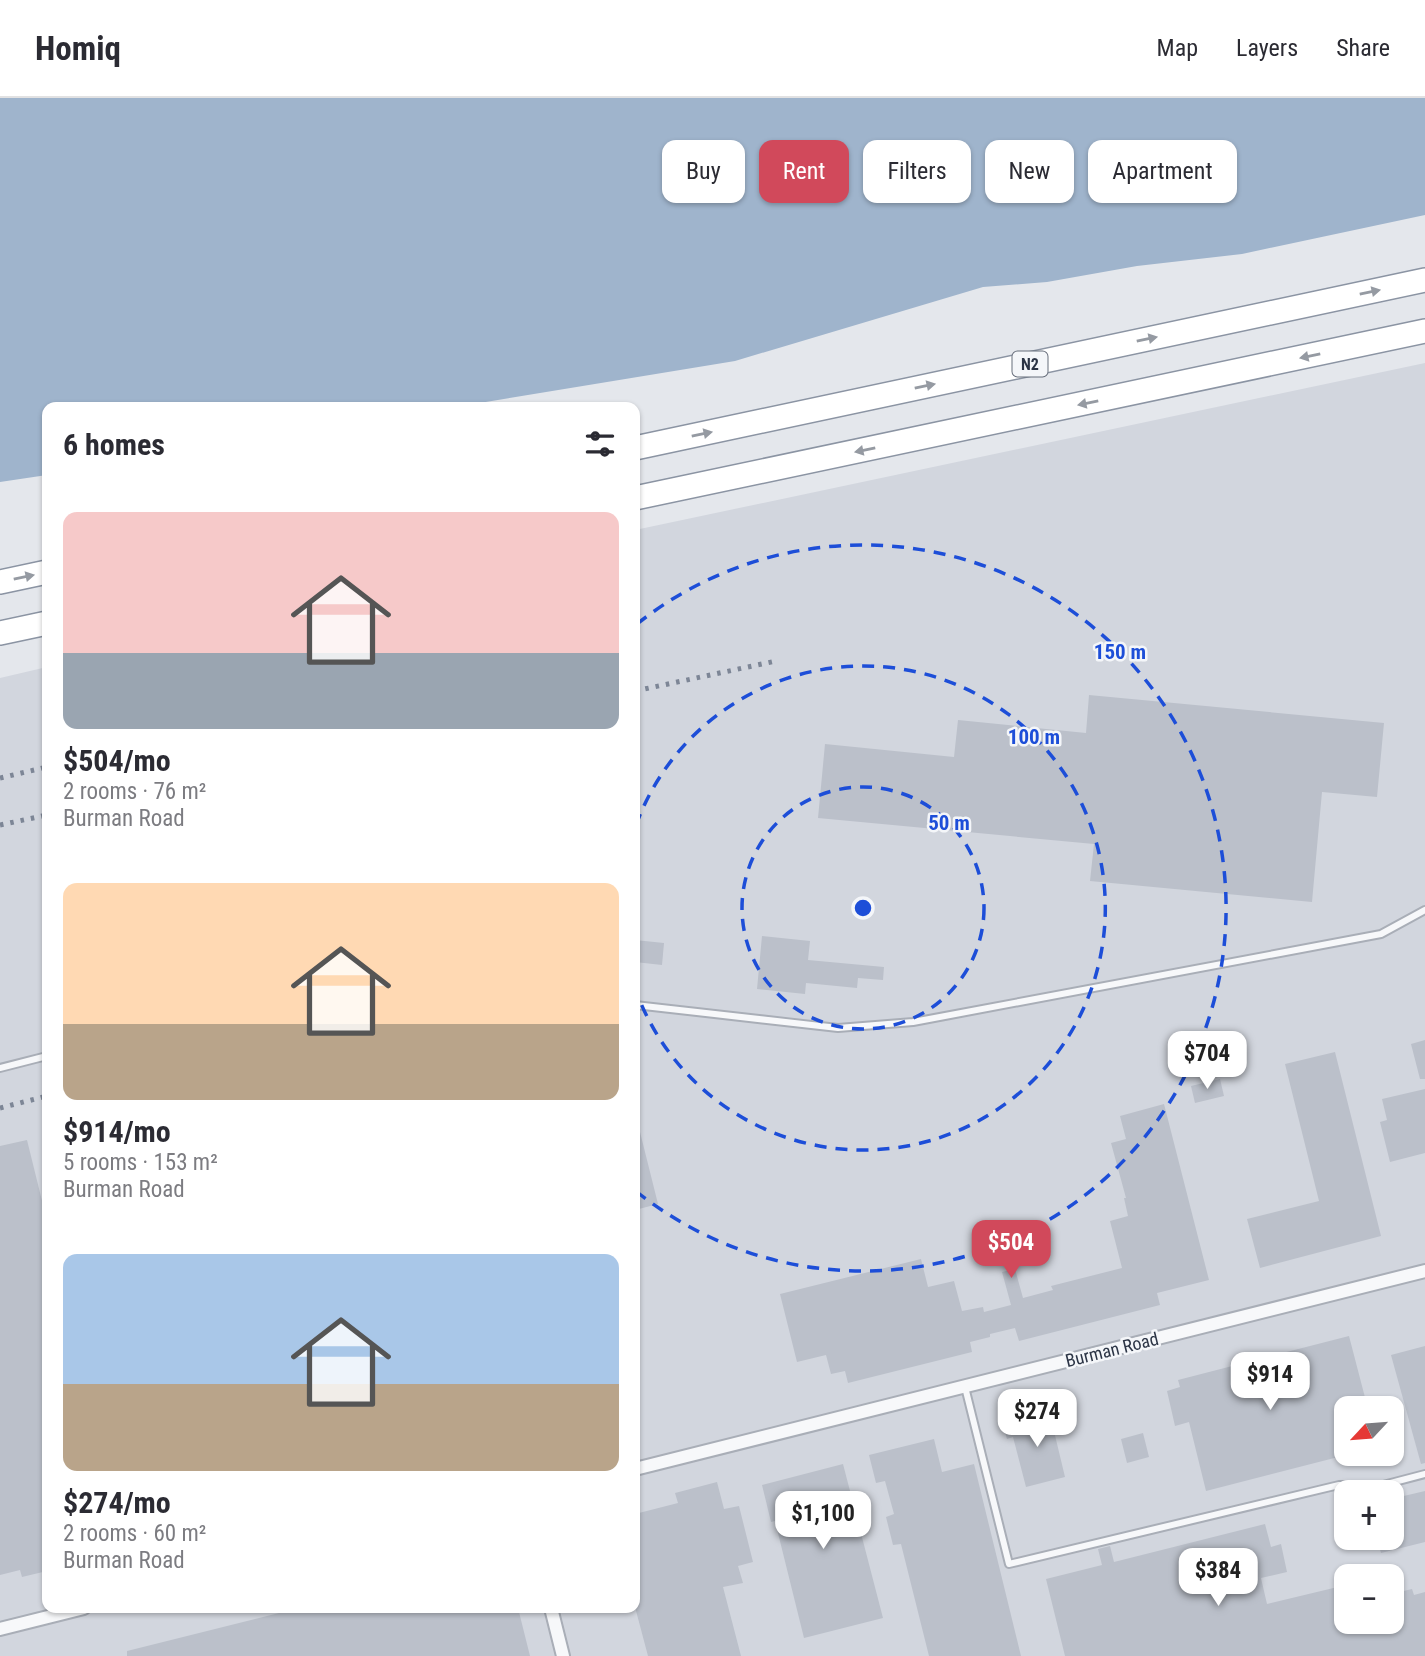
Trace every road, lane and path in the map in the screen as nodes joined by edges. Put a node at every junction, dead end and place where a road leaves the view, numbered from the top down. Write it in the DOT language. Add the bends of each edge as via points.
graph roads {
  1 [pos="1425,280"];
  2 [pos="1425,331"];
  3 [pos="640,447"];
  4 [pos="640,497"];
  5 [pos="42,573"];
  6 [pos="0,582"];
  7 [pos="42,624"];
  8 [pos="0,633"];
  9 [pos="1425,910"];
  10 [pos="640,1006"];
  11 [pos="42,1057"];
  12 [pos="0,1068"];
  13 [pos="1425,1271"];
  14 [pos="965,1387"];
  15 [pos="640,1468"];
  16 [pos="1425,1474"];
  17 [pos="64,1613"];
  18 [pos="552,1613"];
  19 [pos="0,1629"];
  20 [pos="563,1656"];
  3 -- 1 [label="highway, N2, one-way"];
  2 -- 4 [label="highway, one-way"];
  6 -- 5 [label="highway, one-way"];
  7 -- 8 [label="highway"];
  9 -- 10 [label="lane" via="1381,934 913,1022 838,1028"];
  11 -- 12 [label="lane"];
  13 -- 14 [label="street, Burman Road"];
  14 -- 15 [label="street, Burman Road"];
  14 -- 16 [label="lane" via="1009,1564 1339,1485 1383,1485"];
  17 -- 19 [label="street"];
  18 -- 20 [label="street"];
}
